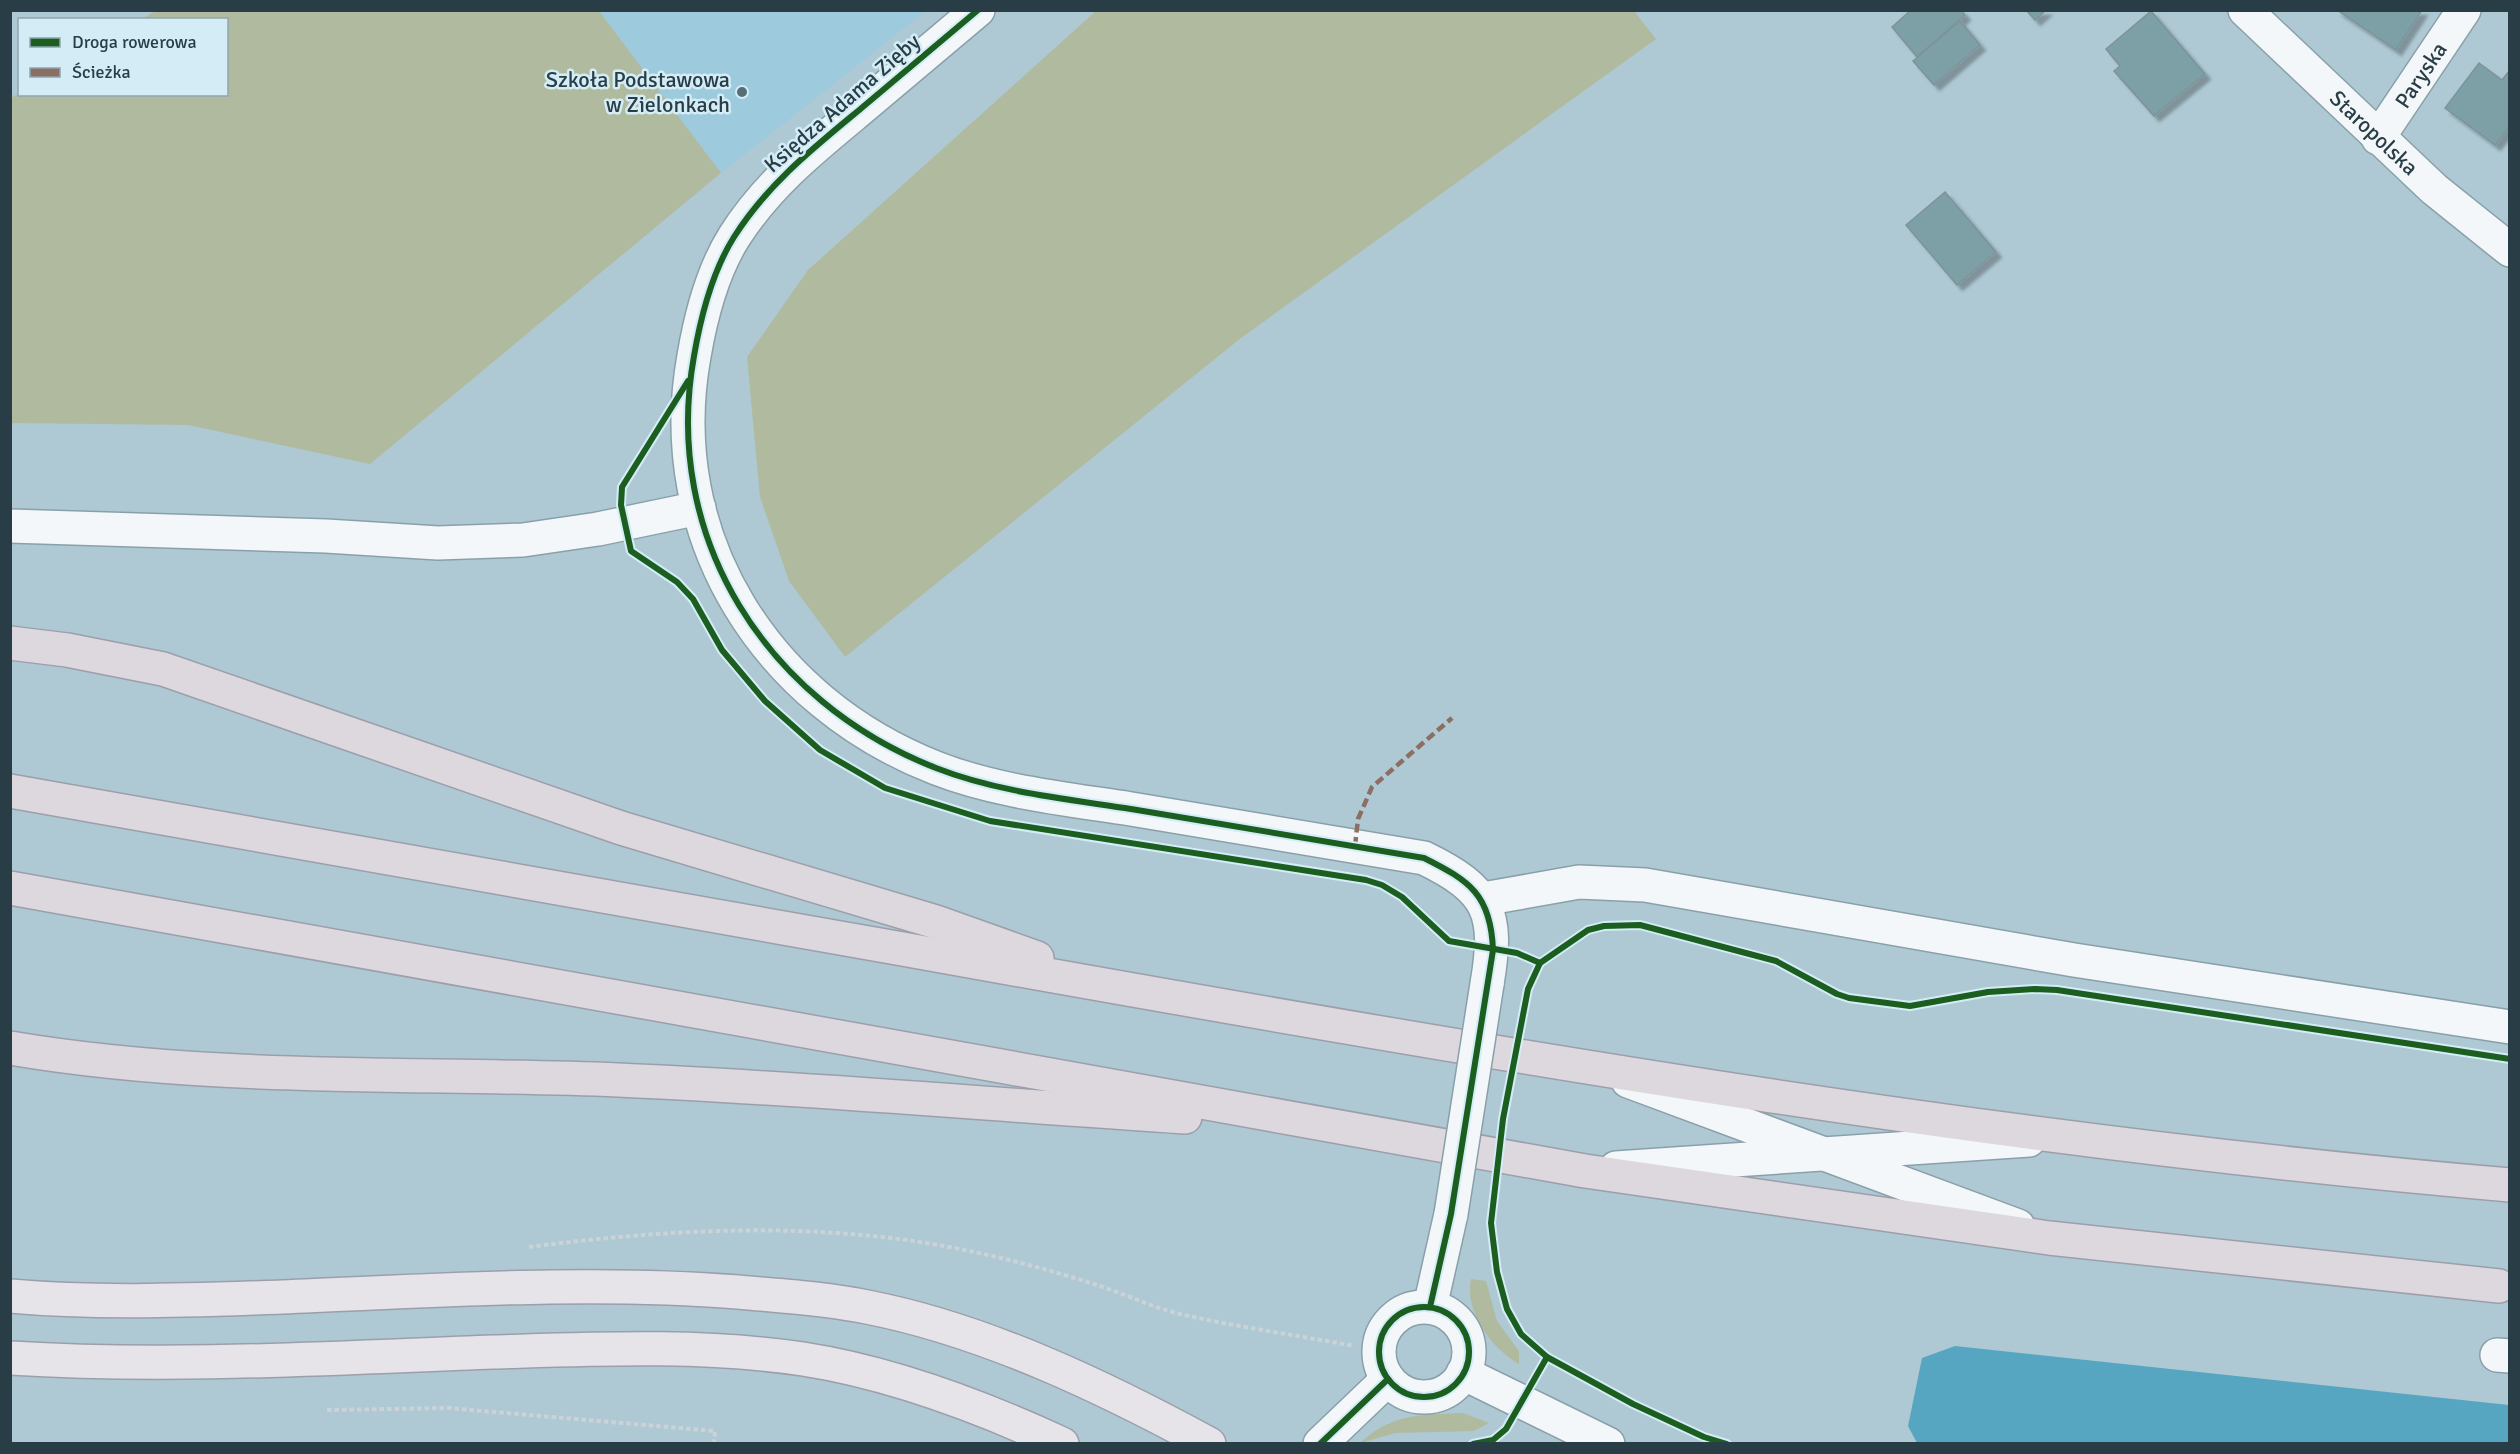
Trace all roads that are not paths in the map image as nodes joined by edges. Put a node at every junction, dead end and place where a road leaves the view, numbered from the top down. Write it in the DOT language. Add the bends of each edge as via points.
graph roads {
  1 [pos="978,10"];
  2 [pos="2464,10"];
  3 [pos="2261,16"];
  4 [pos="2378,138"];
  5 [pos="2510,250"];
  6 [pos="699,508"];
  7 [pos="10,526"];
  8 [pos="10,643"];
  9 [pos="10,791"];
  10 [pos="10,888"];
  11 [pos="1483,899"];
  12 [pos="1123,988"];
  13 [pos="2510,1027"];
  14 [pos="10,1048"];
  15 [pos="1598,1070"];
  16 [pos="1348,1128"];
  17 [pos="2057,1138"];
  18 [pos="1823,1154"];
  19 [pos="1585,1171"];
  20 [pos="2510,1185"];
  21 [pos="2049,1238"];
  22 [pos="2499,1286"];
  23 [pos="10,1296"];
  24 [pos="1430,1307"];
  25 [pos="10,1358"];
  26 [pos="1463,1373"];
  27 [pos="1388,1379"];
  28 [pos="1062,1443"];
  29 [pos="1209,1443"];
  30 [pos="1320,1443"];
  31 [pos="1608,1443"];
  1 -- 6 [label="street, Księdza Adama Zięby" via="785,172 733,239 714,278 699,326 690,377 689,454"];
  2 -- 4 [label="street, Paryska"];
  3 -- 4 [label="street, Staropolska"];
  4 -- 5 [label="street, Staropolska"];
  6 -- 7 [label="street" via="523,540 438,543"];
  6 -- 11 [label="street, Księdza Adama Zięby" via="725,581 772,654 795,679 873,739 937,768 993,784 1424,858 1450,871"];
  8 -- 12 [label="highway" via="163,669 621,828 936,922"];
  9 -- 12 [label="highway"];
  10 -- 16 [label="highway"];
  11 -- 13 [label="street" via="1579,882 1645,885 2074,960"];
  11 -- 24 [label="street, bridge" via="1492,927 1493,950 1451,1214"];
  12 -- 15 [label="highway"];
  14 -- 16 [label="highway" via="159,1067 619,1080"];
  15 -- 17 [label="highway"];
  15 -- 18 [label="street"];
  16 -- 19 [label="highway"];
  17 -- 18 [label="street"];
  17 -- 20 [label="highway"];
  18 -- 19 [label="street"];
  18 -- 21 [label="street"];
  19 -- 21 [label="highway"];
  21 -- 22 [label="highway"];
  23 -- 29 [label="main road" via="137,1302 625,1287 813,1298 869,1307 941,1326 1058,1368"];
  24 -- 26 [label="street" via="1456,1320 1464,1332 1469,1353"];
  24 -- 27 [label="street" via="1404,1311 1385,1330 1379,1355"];
  25 -- 28 [label="main road" via="220,1362 557,1350 741,1353 804,1359 931,1391"];
  26 -- 27 [label="street" via="1448,1389 1427,1397 1399,1389"];
  26 -- 31 [label="street"];
  27 -- 30 [label="street"];
}
